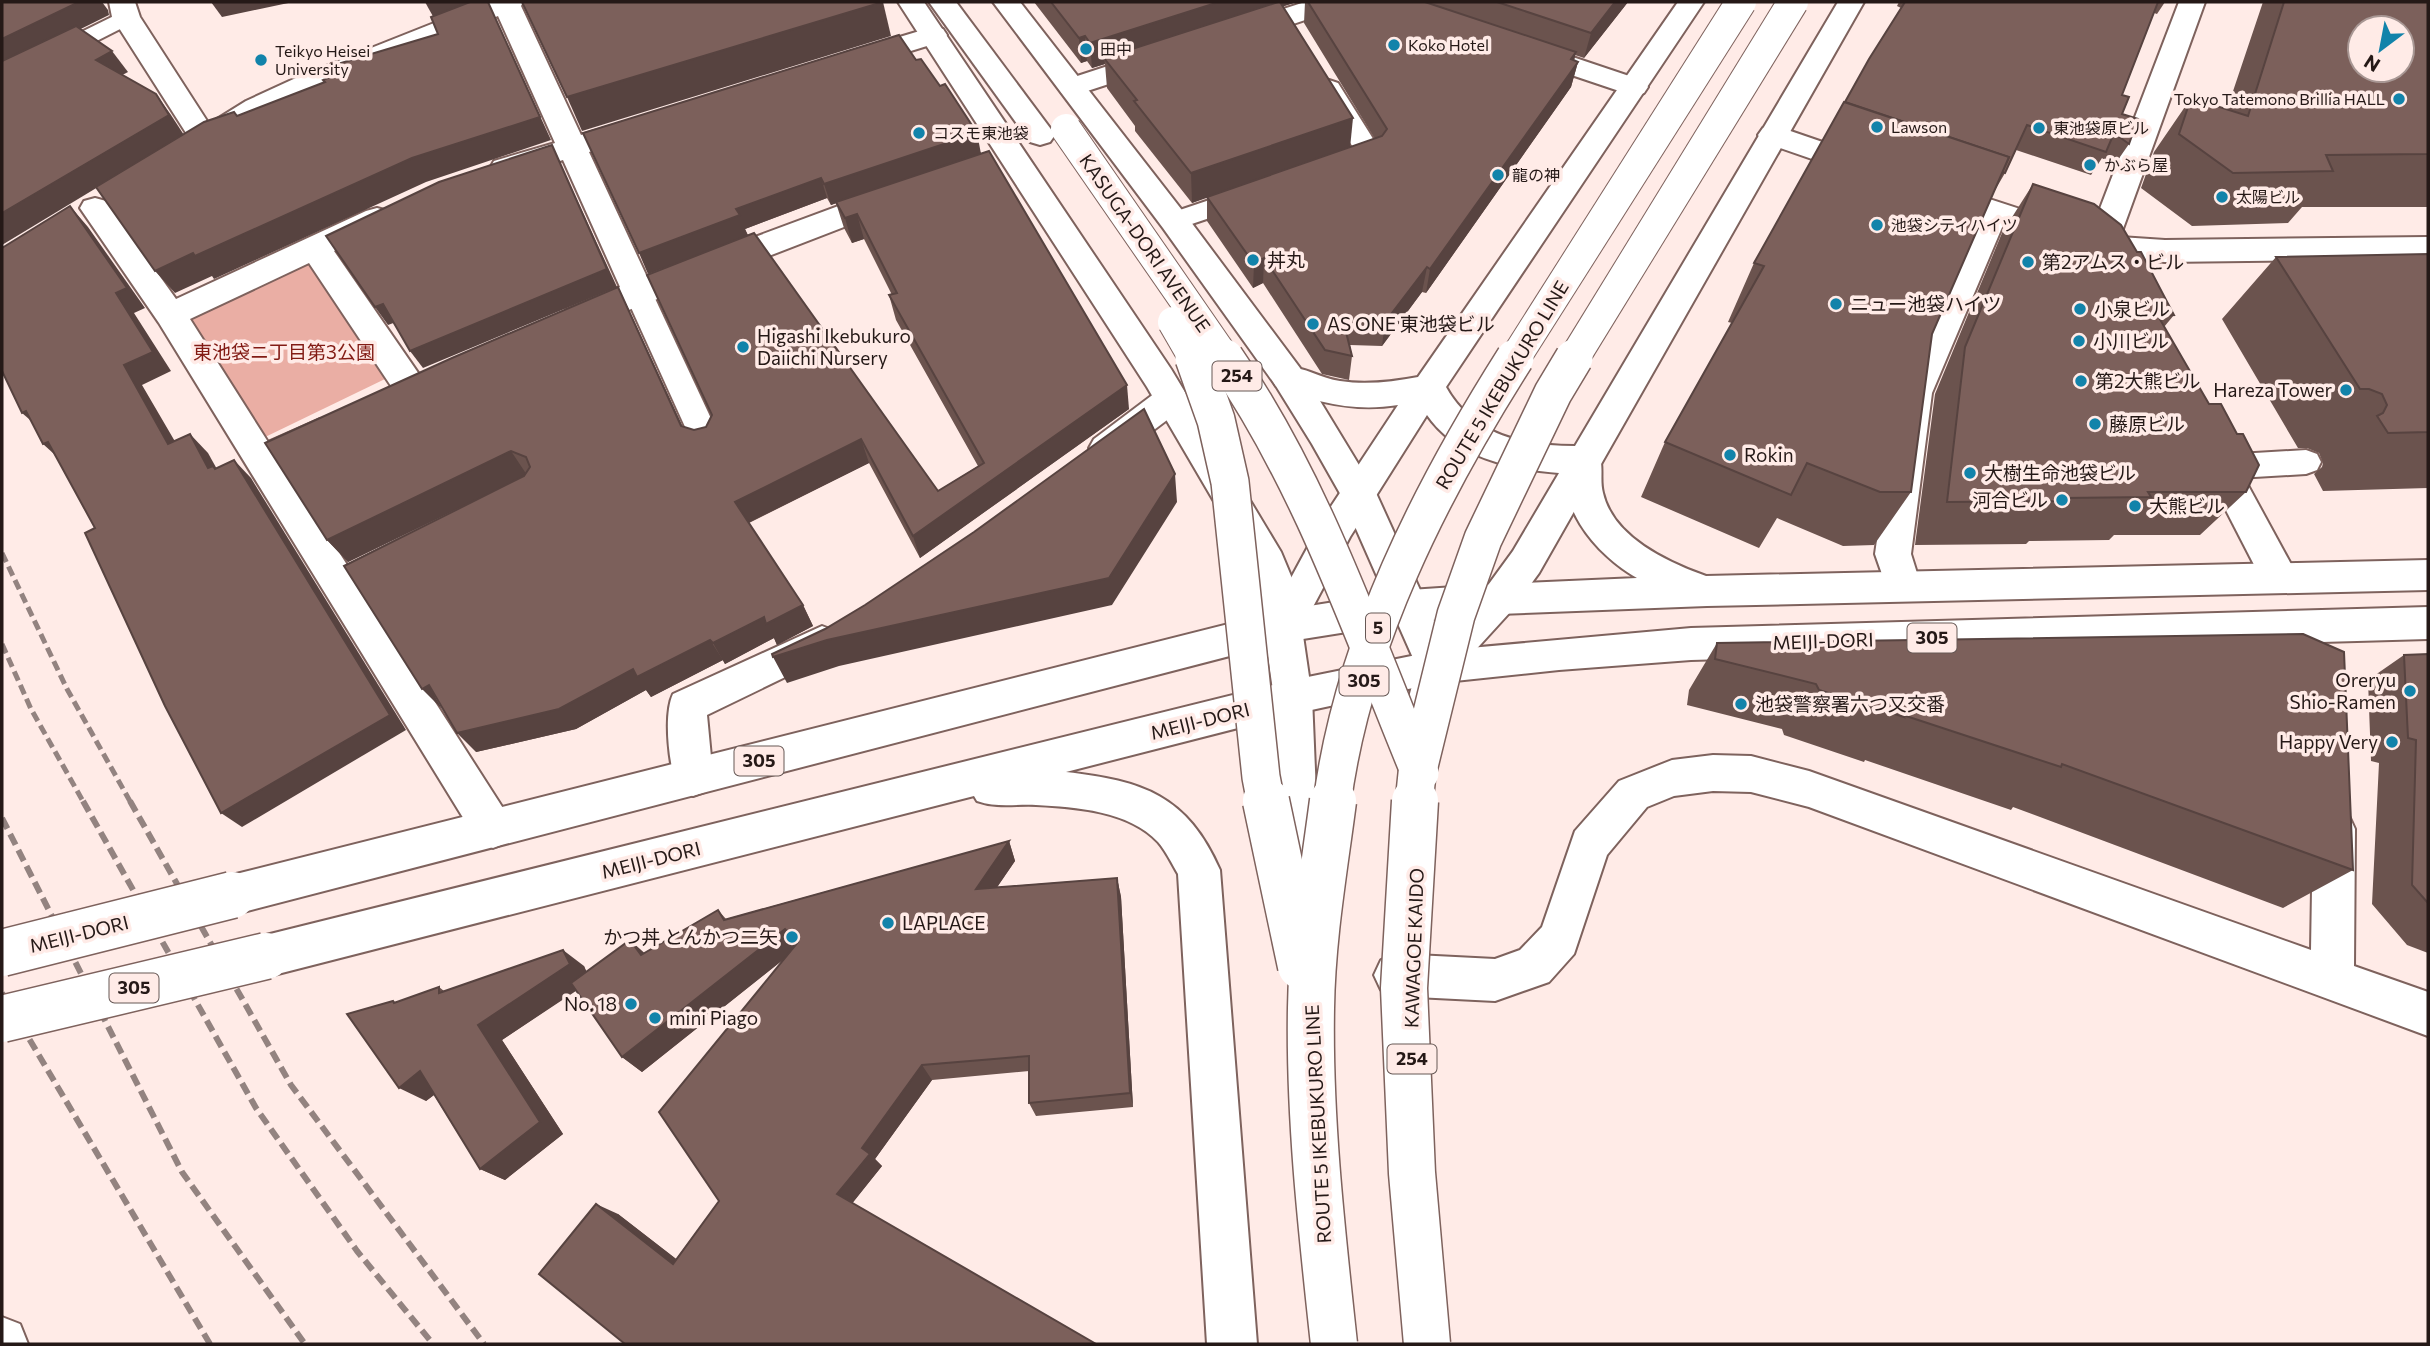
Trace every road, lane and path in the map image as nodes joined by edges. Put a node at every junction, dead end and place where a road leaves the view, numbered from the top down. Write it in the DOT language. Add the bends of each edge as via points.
graph roads {
  1 [pos="508,2"];
  2 [pos="911,2"];
  3 [pos="942,2"];
  4 [pos="977,2"];
  5 [pos="1006,2"];
  6 [pos="1331,2"];
  7 [pos="1691,2"];
  8 [pos="1729,2"];
  9 [pos="1741,2"];
  10 [pos="1793,2"];
  11 [pos="1805,2"];
  12 [pos="1850,2"];
  13 [pos="2192,2"];
  14 [pos="124,9"];
  15 [pos="933,36"];
  16 [pos="1221,38"];
  17 [pos="1497,40"];
  18 [pos="1183,51"];
  19 [pos="1313,63"];
  20 [pos="833,66"];
  21 [pos="1679,79"];
  22 [pos="2,82"];
  23 [pos="1072,87"];
  24 [pos="1634,87"];
  25 [pos="1743,101"];
  26 [pos="663,120"];
  27 [pos="1053,132"];
  28 [pos="1773,135"];
  29 [pos="573,148"];
  30 [pos="1014,156"];
  31 [pos="978,168"];
  32 [pos="1319,171"];
  33 [pos="474,179"];
  34 [pos="917,189"];
  35 [pos="1269,189"];
  36 [pos="94,208"];
  37 [pos="401,208"];
  38 [pos="1993,212"];
  39 [pos="1174,221"];
  40 [pos="315,247"];
  41 [pos="2101,247"];
  42 [pos="2428,248"];
  43 [pos="2118,278"];
  44 [pos="638,292"];
  45 [pos="170,316"];
  46 [pos="550,330"];
  47 [pos="1288,377"];
  48 [pos="1429,387"];
  49 [pos="411,389"];
  50 [pos="1171,399"];
  51 [pos="349,419"];
  52 [pos="2201,432"];
  53 [pos="706,440"];
  54 [pos="262,460"];
  55 [pos="1586,460"];
  56 [pos="2306,462"];
  57 [pos="1079,466"];
  58 [pos="2221,467"];
  59 [pos="1358,493"];
  60 [pos="2428,575"];
  61 [pos="2279,578"];
  62 [pos="1903,586"];
  63 [pos="1707,591"];
  64 [pos="1499,599"];
  65 [pos="1410,606"];
  66 [pos="2428,623"];
  67 [pos="852,625"];
  68 [pos="1284,626"];
  69 [pos="2312,627"];
  70 [pos="1367,646"];
  71 [pos="2337,666"];
  72 [pos="1436,667"];
  73 [pos="1293,697"];
  74 [pos="693,778"];
  75 [pos="931,790"];
  76 [pos="2334,792"];
  77 [pos="493,829"];
  78 [pos="2,953"];
  79 [pos="1396,975"];
  80 [pos="2332,981"];
  81 [pos="2428,1014"];
  82 [pos="2,1019"];
  83 [pos="1232,1344"];
  84 [pos="1323,1344"];
  85 [pos="1333,1344"];
  86 [pos="1409,1344"];
  87 [pos="1428,1344"];
  1 -- 14 [label="main road" via="308,83 256,108 194,147"];
  1 -- 29 [label="main road"];
  2 -- 15 [label="main road"];
  3 -- 27 [label="main road, KASUGA-DORI AVENUE / 254"];
  4 -- 27 [label="main road, KASUGA-DORI AVENUE / 254" via="1025,71"];
  5 -- 23 [label="main road"];
  6 -- 16 [label="main road" via="1292,29"];
  7 -- 24 [label="main road"];
  8 -- 21 [label="main road"];
  9 -- 85 [label="main road, ROUTE 5 IKEBUKURO LINE / 5, bridge" via="1448,470 1390,595 1363,668 1341,750 1329,827 1317,914 1311,1030 1319,1196"];
  10 -- 87 [label="main road, bridge" via="1553,393 1483,540 1452,627 1417,774 1405,961 1412,1173"];
  11 -- 25 [label="main road"];
  12 -- 28 [label="main road"];
  13 -- 41 [label="main road"];
  14 -- 22 [label="lane"];
  15 -- 20 [label="main road"];
  15 -- 30 [label="main road"];
  17 -- 24 [label="main road"];
  18 -- 23 [label="main road"];
  19 -- 32 [label="lane" via="1369,153"];
  23 -- 39 [label="main road"];
  24 -- 48 [label="main road"];
  26 -- 29 [label="main road"];
  27 -- 70 [label="main road, KASUGA-DORI AVENUE / 254, bridge" via="1250,395 1340,571"];
  27 -- 85 [label="main road, KASUGA-DORI AVENUE / 254, bridge" via="1176,326 1197,365 1221,437 1230,482 1261,777 1308,1000"];
  28 -- 38 [label="main road"];
  28 -- 55 [label="main road"];
  29 -- 33 [label="main road"];
  29 -- 44 [label="main road"];
  30 -- 31 [label="main road"];
  30 -- 50 [label="main road"];
  34 -- 44 [label="main road"];
  35 -- 39 [label="lane"];
  36 -- 45 [label="main road"];
  37 -- 40 [label="main road"];
  38 -- 41 [label="main road"];
  38 -- 62 [label="main road" via="1915,393 1893,554"];
  39 -- 47 [label="main road"];
  40 -- 45 [label="main road"];
  40 -- 49 [label="main road"];
  41 -- 42 [label="main road" via="2165,251"];
  41 -- 43 [label="main road"];
  44 -- 46 [label="main road"];
  44 -- 53 [label="lane"];
  45 -- 54 [label="main road"];
  47 -- 48 [label="main road" via="1326,393 1349,396"];
  47 -- 59 [label="main road"];
  48 -- 55 [label="main road" via="1453,425 1491,448 1545,461"];
  48 -- 59 [label="main road"];
  50 -- 57 [label="main road"];
  50 -- 68 [label="main road" via="1262,552 1277,588"];
  51 -- 54 [label="main road"];
  52 -- 58 [label="main road"];
  54 -- 77 [label="main road" via="353,577 460,780"];
  55 -- 63 [label="main road" via="1585,492 1591,509 1614,540 1657,572"];
  55 -- 64 [label="main road"];
  56 -- 58 [label="lane"];
  58 -- 61 [label="main road"];
  59 -- 65 [label="main road"];
  59 -- 68 [label="main road"];
  60 -- 61 [label="main road, MEIJI-DORI / 305"];
  61 -- 62 [label="main road, MEIJI-DORI / 305"];
  62 -- 63 [label="main road, MEIJI-DORI / 305"];
  63 -- 64 [label="main road, MEIJI-DORI / 305"];
  64 -- 65 [label="main road, MEIJI-DORI / 305"];
  64 -- 72 [label="main road"];
  65 -- 68 [label="main road, MEIJI-DORI / 305"];
  65 -- 72 [label="main road"];
  66 -- 69 [label="main road, MEIJI-DORI / 305"];
  67 -- 74 [label="main road" via="687,706"];
  68 -- 73 [label="main road"];
  68 -- 74 [label="main road, MEIJI-DORI / 305"];
  69 -- 71 [label="main road"];
  69 -- 72 [label="main road, MEIJI-DORI / 305" via="1691,644"];
  70 -- 87 [label="main road, KAWAGOE KAIDO / 254, bridge" via="1420,774 1409,990"];
  72 -- 73 [label="main road, MEIJI-DORI / 305"];
  72 -- 79 [label="main road" via="1408,776 1397,858"];
  73 -- 75 [label="main road, MEIJI-DORI / 305"];
  73 -- 84 [label="main road" via="1309,1146"];
  74 -- 77 [label="main road, MEIJI-DORI / 305"];
  75 -- 82 [label="main road, MEIJI-DORI / 305, bridge"];
  75 -- 83 [label="main road" via="1036,787 1098,794 1152,811 1174,830 1199,870"];
  76 -- 80 [label="main road"];
  77 -- 78 [label="main road, MEIJI-DORI / 305, bridge"];
  79 -- 80 [label="main road" via="1494,980 1534,967 1559,939 1590,845 1625,802 1672,778 1713,773 1751,774 1809,789"];
  79 -- 86 [label="main road" via="1396,1161"];
  80 -- 81 [label="main road"];
}
